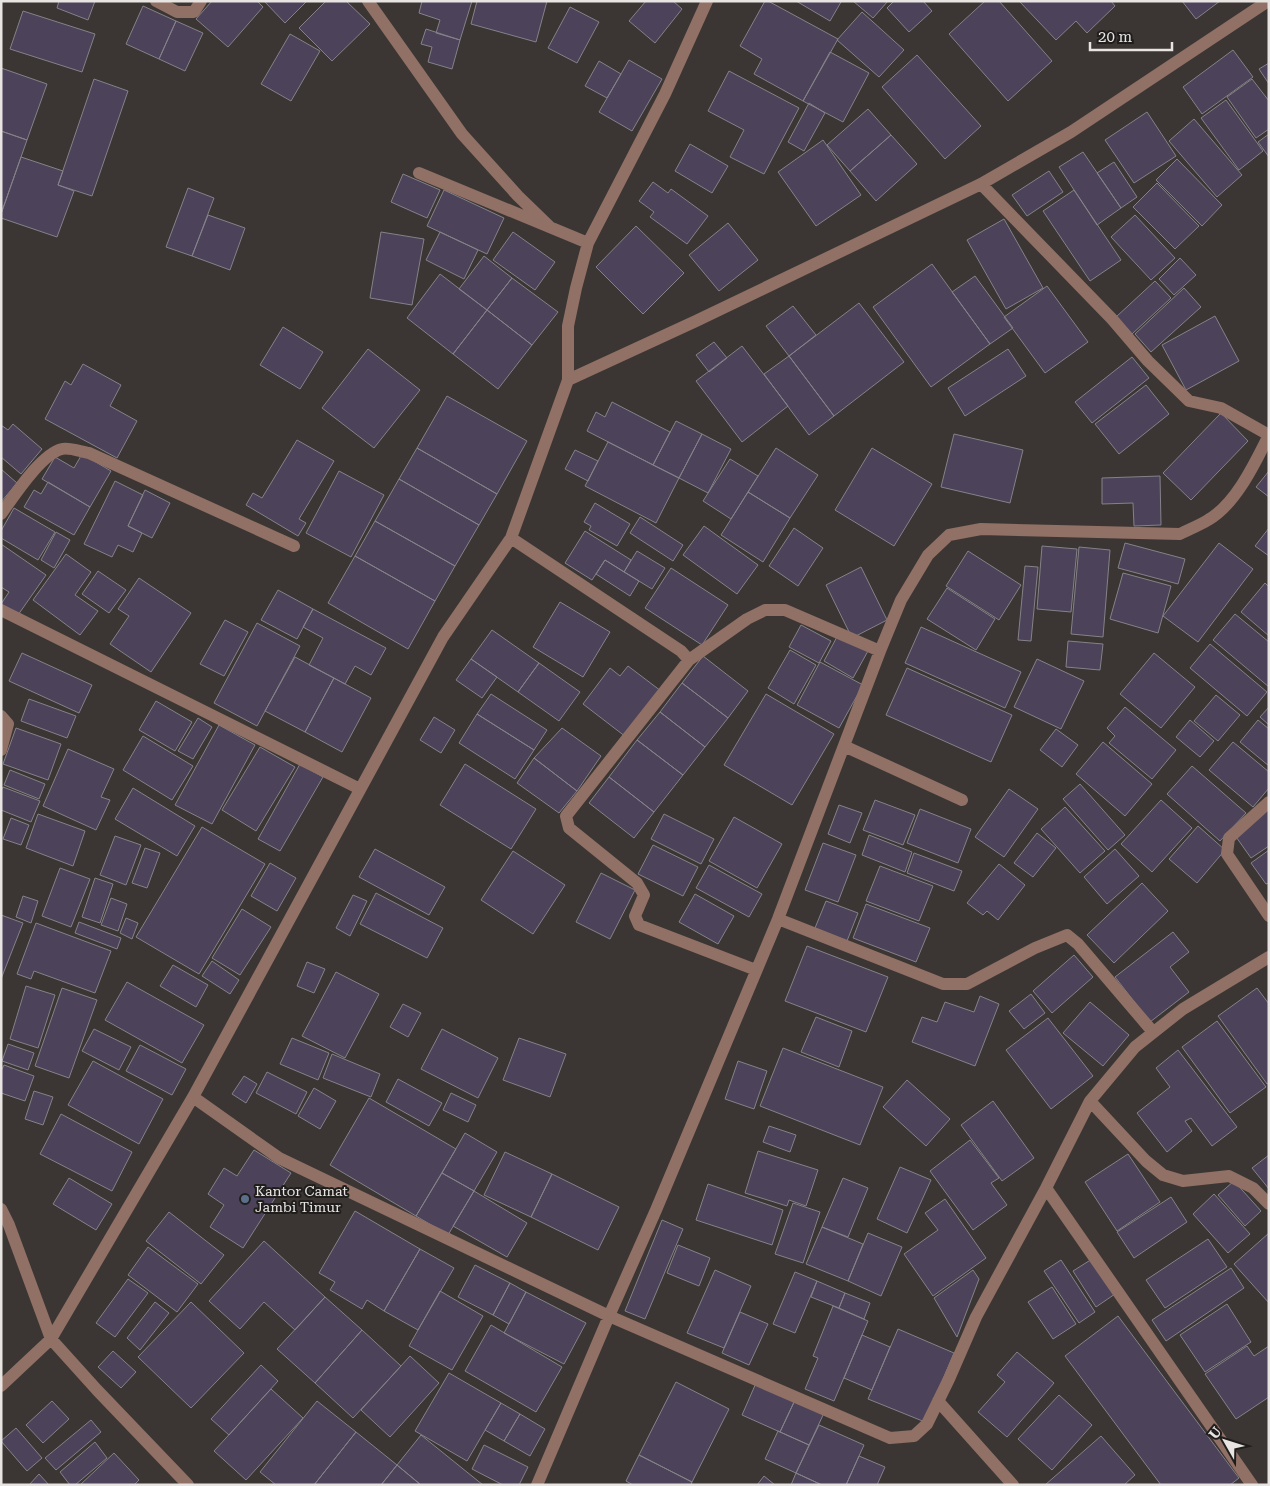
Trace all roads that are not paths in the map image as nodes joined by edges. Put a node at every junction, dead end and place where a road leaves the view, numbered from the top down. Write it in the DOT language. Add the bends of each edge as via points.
graph roads {
  1 [pos="156,1"];
  2 [pos="201,1"];
  3 [pos="368,1"];
  4 [pos="707,1"];
  5 [pos="1268,1"];
  6 [pos="419,173"];
  7 [pos="981,184"];
  8 [pos="550,227"];
  9 [pos="588,243"];
  10 [pos="568,380"];
  11 [pos="1269,435"];
  12 [pos="1,514"];
  13 [pos="511,538"];
  14 [pos="294,546"];
  15 [pos="1,610"];
  16 [pos="880,651"];
  17 [pos="689,660"];
  18 [pos="1,716"];
  19 [pos="844,746"];
  20 [pos="1,750"];
  21 [pos="360,789"];
  22 [pos="962,800"];
  23 [pos="1269,802"];
  24 [pos="1269,916"];
  25 [pos="778,919"];
  26 [pos="1269,957"];
  27 [pos="756,970"];
  28 [pos="1153,1032"];
  29 [pos="193,1097"];
  30 [pos="1090,1101"];
  31 [pos="1046,1188"];
  32 [pos="1269,1204"];
  33 [pos="1,1209"];
  34 [pos="609,1316"];
  35 [pos="51,1339"];
  36 [pos="1,1386"];
  37 [pos="938,1401"];
  38 [pos="188,1485"];
  39 [pos="537,1485"];
  40 [pos="1013,1485"];
  41 [pos="1252,1485"];
  1 -- 2 [label="street" via="177,12 194,12"];
  3 -- 8 [label="street" via="462,134"];
  4 -- 9 [label="street" via="665,94"];
  5 -- 7 [label="street" via="1071,132"];
  6 -- 8 [label="street"];
  7 -- 10 [label="street"];
  7 -- 11 [label="street" via="1189,401 1221,408"];
  8 -- 9 [label="street"];
  9 -- 10 [label="street" via="568,326"];
  10 -- 13 [label="street"];
  11 -- 16 [label="street" via="1228,503 1210,519 1180,534 981,528 949,535 928,555 906,592"];
  12 -- 14 [label="street" via="30,474 50,455 63,448 89,453"];
  13 -- 17 [label="street" via="681,650"];
  13 -- 21 [label="street" via="443,637"];
  15 -- 21 [label="street"];
  16 -- 17 [label="street" via="785,610 765,610"];
  16 -- 19 [label="street"];
  17 -- 27 [label="street" via="566,816 569,828 637,883 644,895 635,916 639,925"];
  18 -- 20 [label="street" via="8,724"];
  19 -- 22 [label="street"];
  19 -- 25 [label="street"];
  21 -- 29 [label="street"];
  23 -- 24 [label="street" via="1229,838 1227,854"];
  25 -- 27 [label="street"];
  25 -- 28 [label="street" via="943,984 967,984 1067,935"];
  26 -- 28 [label="street" via="1183,1009"];
  27 -- 34 [label="street"];
  28 -- 30 [label="street" via="1135,1047"];
  29 -- 34 [label="street" via="279,1158"];
  29 -- 35 [label="street"];
  30 -- 31 [label="street"];
  30 -- 32 [label="street" via="1163,1175 1183,1181 1229,1176 1253,1188"];
  31 -- 37 [label="street" via="976,1318"];
  31 -- 41 [label="street"];
  33 -- 35 [label="street" via="10,1225"];
  34 -- 37 [label="street" via="890,1438 914,1436 927,1424"];
  34 -- 39 [label="street"];
  35 -- 36 [label="street"];
  35 -- 38 [label="street"];
  37 -- 40 [label="street"];
}
